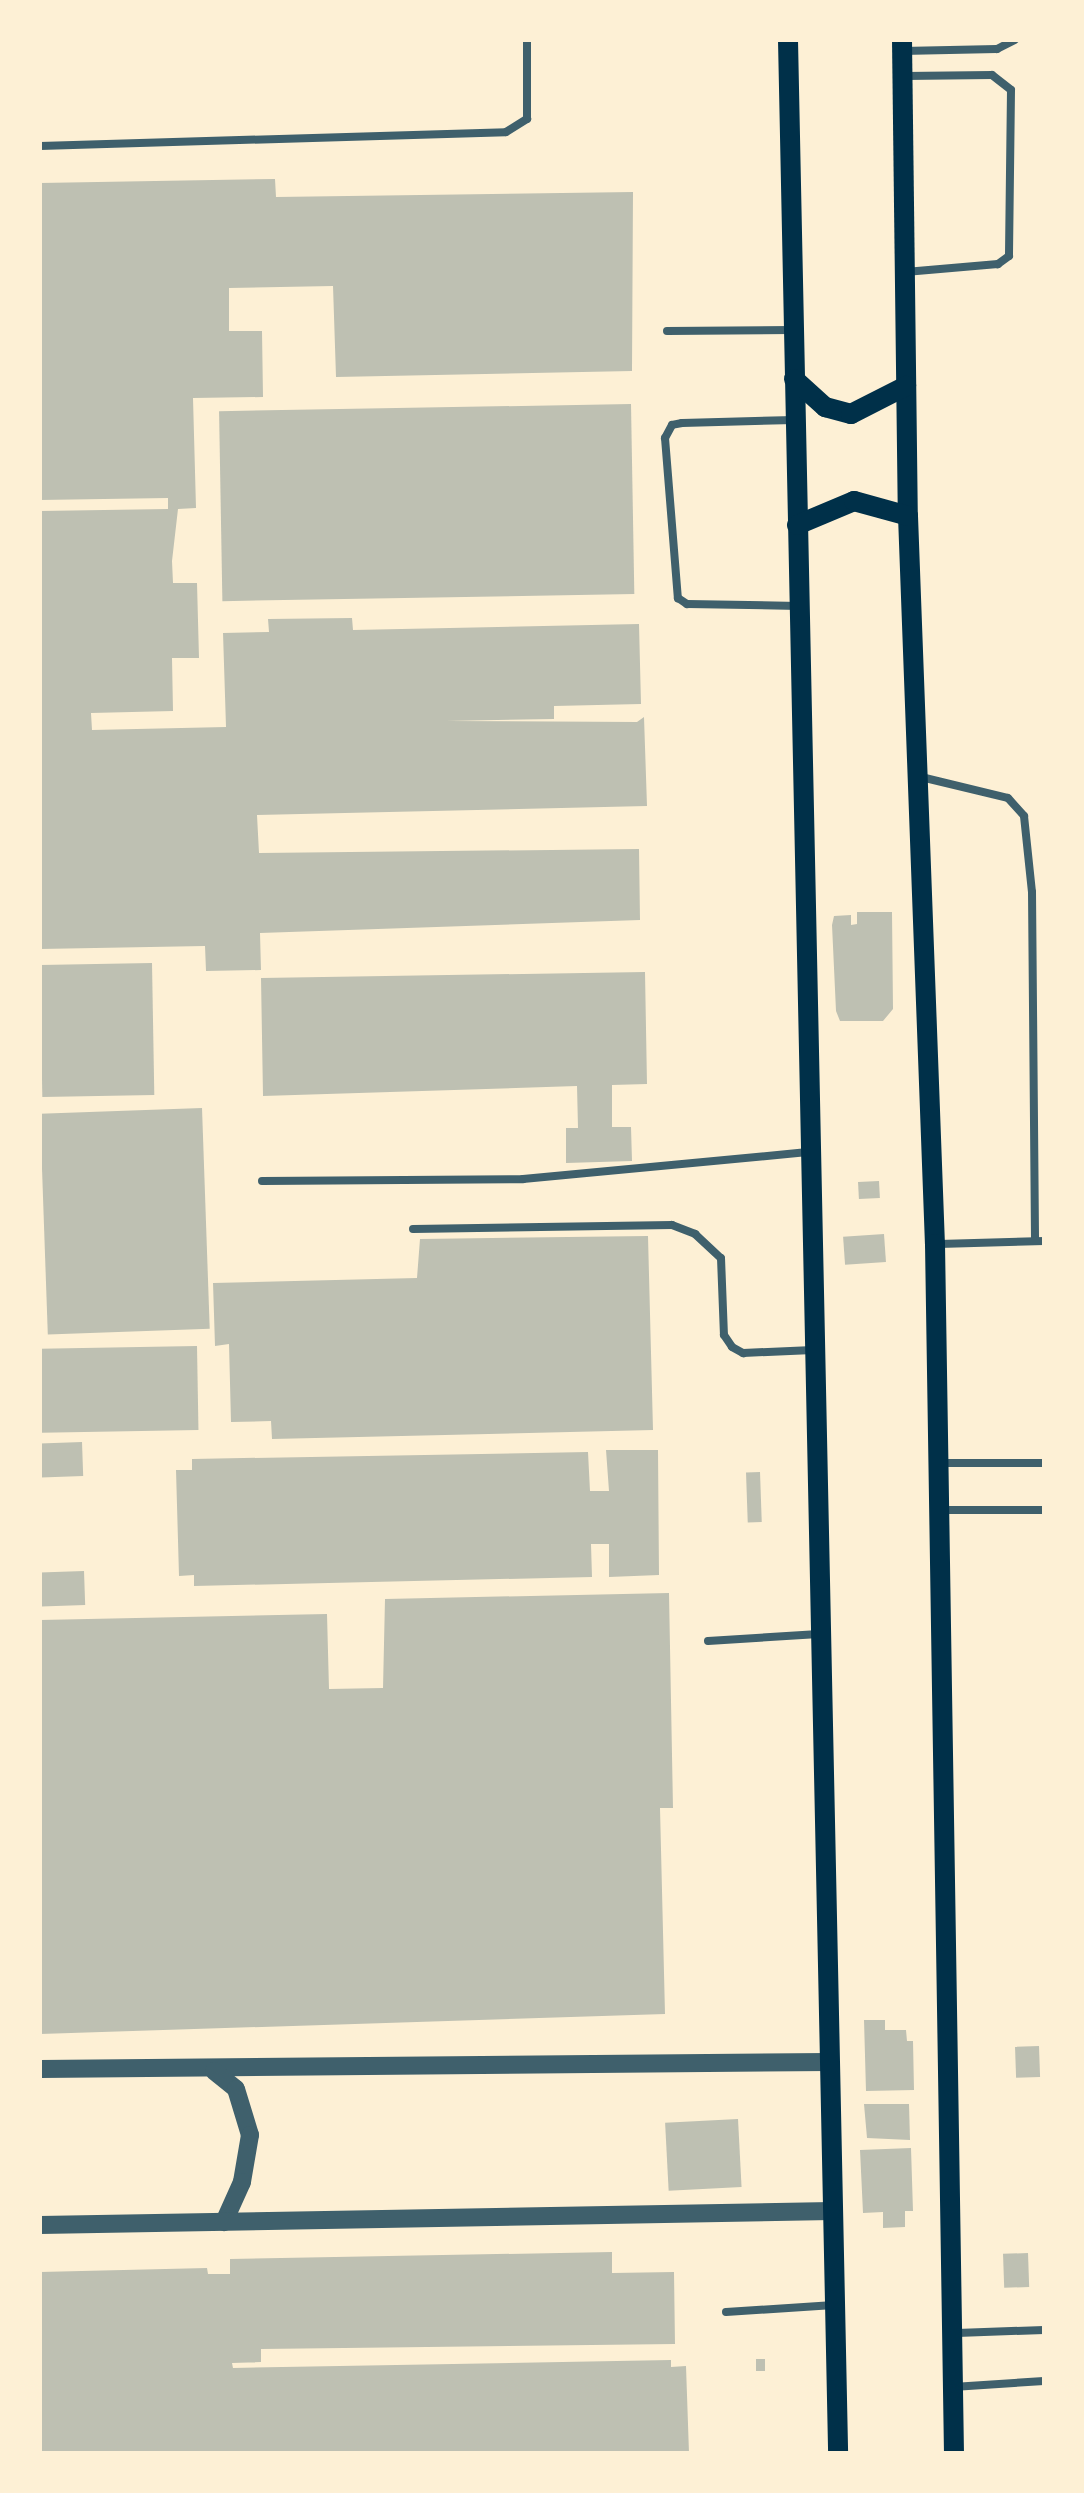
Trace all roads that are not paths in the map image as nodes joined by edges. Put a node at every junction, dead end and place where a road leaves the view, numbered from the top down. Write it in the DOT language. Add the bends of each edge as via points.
graph roads {
  1 [pos="526,40"];
  2 [pos="788,40"];
  3 [pos="1016,40"];
  4 [pos="902,46"];
  5 [pos="902,76"];
  6 [pos="40,146"];
  7 [pos="905,272"];
  8 [pos="794,330"];
  9 [pos="667,332"];
  10 [pos="794,378"];
  11 [pos="906,386"];
  12 [pos="796,420"];
  13 [pos="908,516"];
  14 [pos="797,525"];
  15 [pos="799,606"];
  16 [pos="917,776"];
  17 [pos="808,1152"];
  18 [pos="262,1182"];
  19 [pos="414,1229"];
  20 [pos="1040,1241"];
  21 [pos="935,1244"];
  22 [pos="813,1350"];
  23 [pos="938,1463"];
  24 [pos="1044,1463"];
  25 [pos="938,1510"];
  26 [pos="1044,1510"];
  27 [pos="819,1634"];
  28 [pos="708,1641"];
  29 [pos="829,2062"];
  30 [pos="40,2069"];
  31 [pos="214,2071"];
  32 [pos="832,2210"];
  33 [pos="224,2222"];
  34 [pos="40,2225"];
  35 [pos="834,2305"];
  36 [pos="726,2312"];
  37 [pos="1044,2330"];
  38 [pos="952,2333"];
  39 [pos="1044,2381"];
  40 [pos="953,2387"];
  41 [pos="838,2453"];
  42 [pos="954,2453"];
  1 -- 6 [label="lane" via="527,119 506,132"];
  2 -- 8 [label="main road"];
  3 -- 4 [label="lane" via="997,49"];
  4 -- 5 [label="main road"];
  5 -- 7 [label="main road"];
  5 -- 7 [label="lane" via="992,75 1011,90 1009,256 998,264"];
  7 -- 11 [label="main road"];
  8 -- 9 [label="lane"];
  8 -- 10 [label="main road"];
  10 -- 11 [label="main road" via="824,407 851,414"];
  10 -- 12 [label="main road"];
  11 -- 13 [label="main road"];
  12 -- 14 [label="main road"];
  12 -- 15 [label="lane" via="672,425 665,438 678,598 687,604"];
  13 -- 14 [label="main road" via="854,501"];
  13 -- 16 [label="main road"];
  14 -- 15 [label="main road"];
  15 -- 17 [label="main road"];
  16 -- 20 [label="lane" via="1008,798 1024,816 1032,892"];
  16 -- 21 [label="main road"];
  17 -- 18 [label="lane" via="523,1179"];
  17 -- 22 [label="main road"];
  19 -- 22 [label="lane" via="672,1224 721,1258 724,1335 732,1347 743,1353"];
  20 -- 21 [label="lane"];
  21 -- 23 [label="main road"];
  22 -- 27 [label="main road"];
  23 -- 24 [label="lane"];
  23 -- 25 [label="main road"];
  25 -- 26 [label="lane"];
  25 -- 38 [label="main road"];
  27 -- 28 [label="lane"];
  27 -- 29 [label="main road"];
  29 -- 31 [label="street"];
  29 -- 32 [label="main road"];
  30 -- 31 [label="street"];
  31 -- 33 [label="street" via="236,2089 250,2135 242,2182"];
  32 -- 33 [label="street"];
  32 -- 35 [label="main road"];
  33 -- 34 [label="street"];
  35 -- 36 [label="lane"];
  35 -- 41 [label="main road"];
  37 -- 38 [label="lane"];
  38 -- 40 [label="main road"];
  39 -- 40 [label="lane"];
  40 -- 42 [label="main road"];
}
